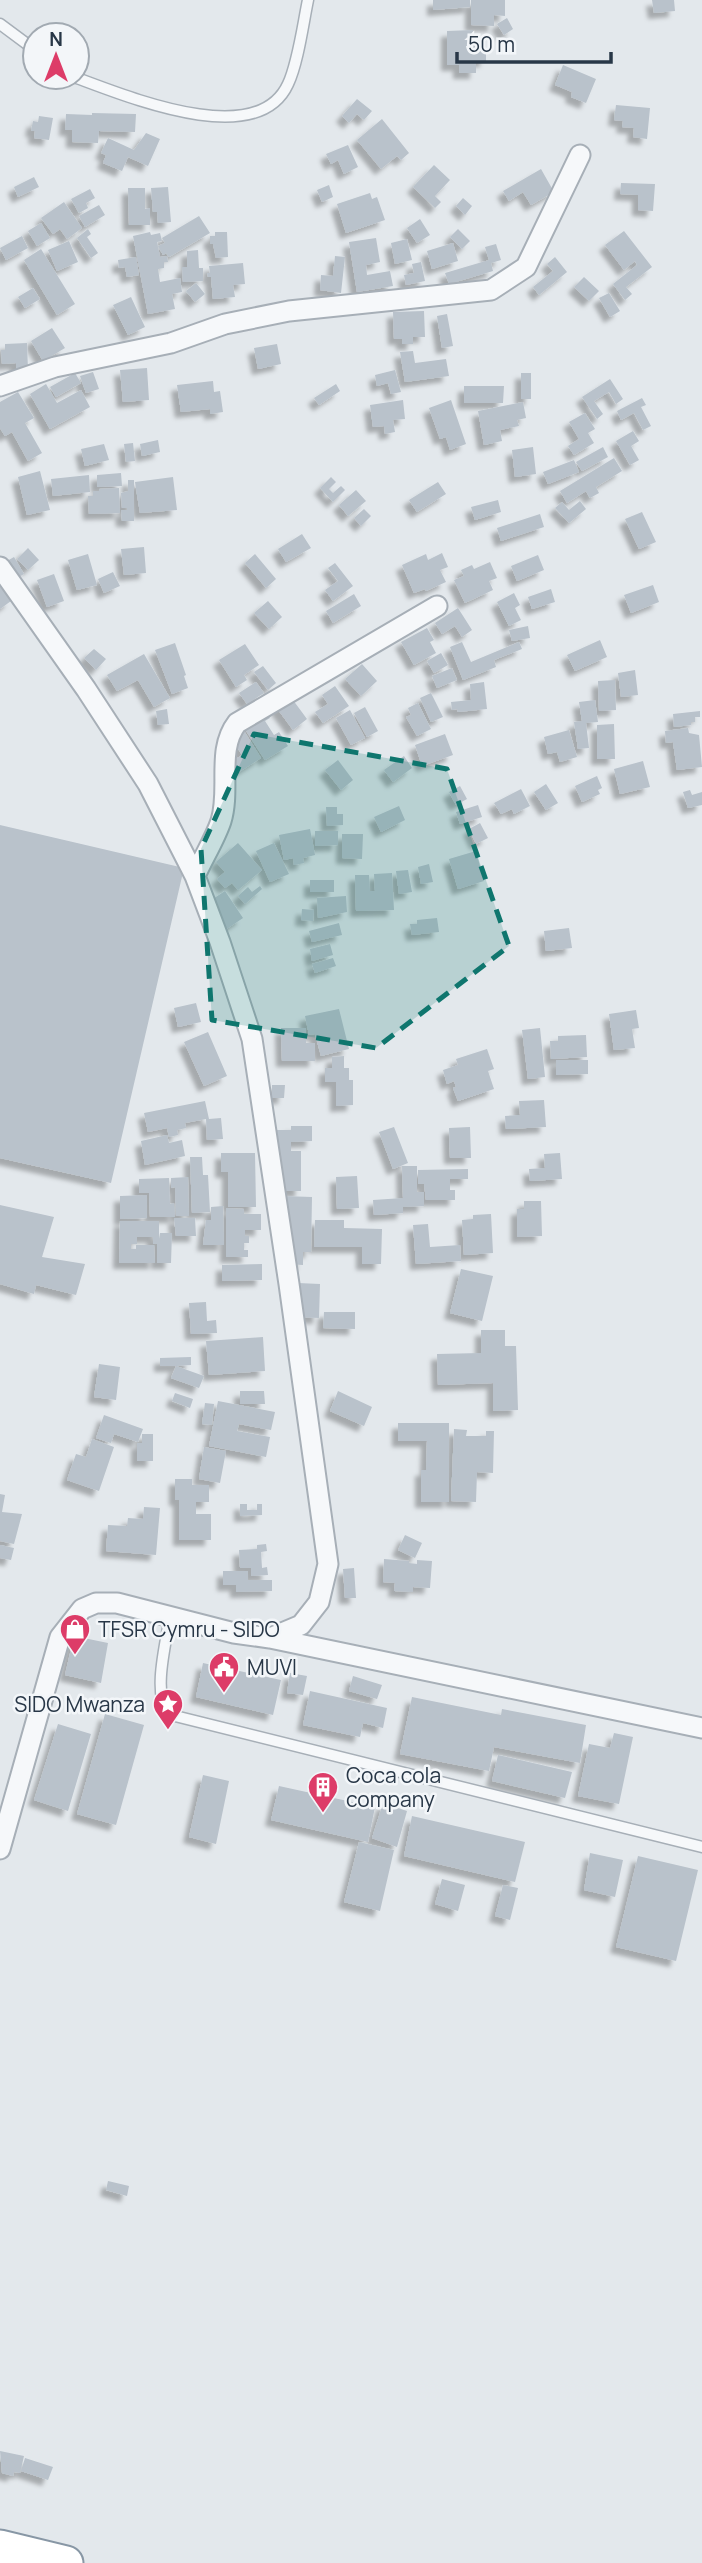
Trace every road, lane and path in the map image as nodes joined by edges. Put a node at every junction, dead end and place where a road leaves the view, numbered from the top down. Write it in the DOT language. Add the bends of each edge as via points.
graph roads {
  1 [pos="308,0"];
  2 [pos="0,24"];
  3 [pos="21,40"];
  4 [pos="91,83"];
  5 [pos="580,155"];
  6 [pos="0,386"];
  7 [pos="0,567"];
  8 [pos="437,606"];
  9 [pos="195,876"];
  10 [pos="170,1615"];
  11 [pos="270,1638"];
  12 [pos="702,1728"];
  13 [pos="702,1847"];
  14 [pos="0,1849"];
  15 [pos="0,2547"];
  16 [pos="66,2563"];
  1 -- 4 [label="lane" via="288,84 276,102 259,111 234,118 182,112"];
  2 -- 3 [label="lane"];
  5 -- 6 [label="street" via="526,267 491,289 289,311 225,324 171,343 55,366"];
  7 -- 9 [label="street" via="148,784"];
  8 -- 9 [label="street" via="237,723 226,743 221,820"];
  9 -- 11 [label="street" via="252,1039 328,1564 319,1602 301,1625"];
  10 -- 11 [label="street"];
  10 -- 13 [label="lane" via="160,1689 167,1714"];
  10 -- 14 [label="street" via="96,1603 82,1609 60,1637"];
  11 -- 12 [label="street"];
  15 -- 16 [label="highway"];
}
